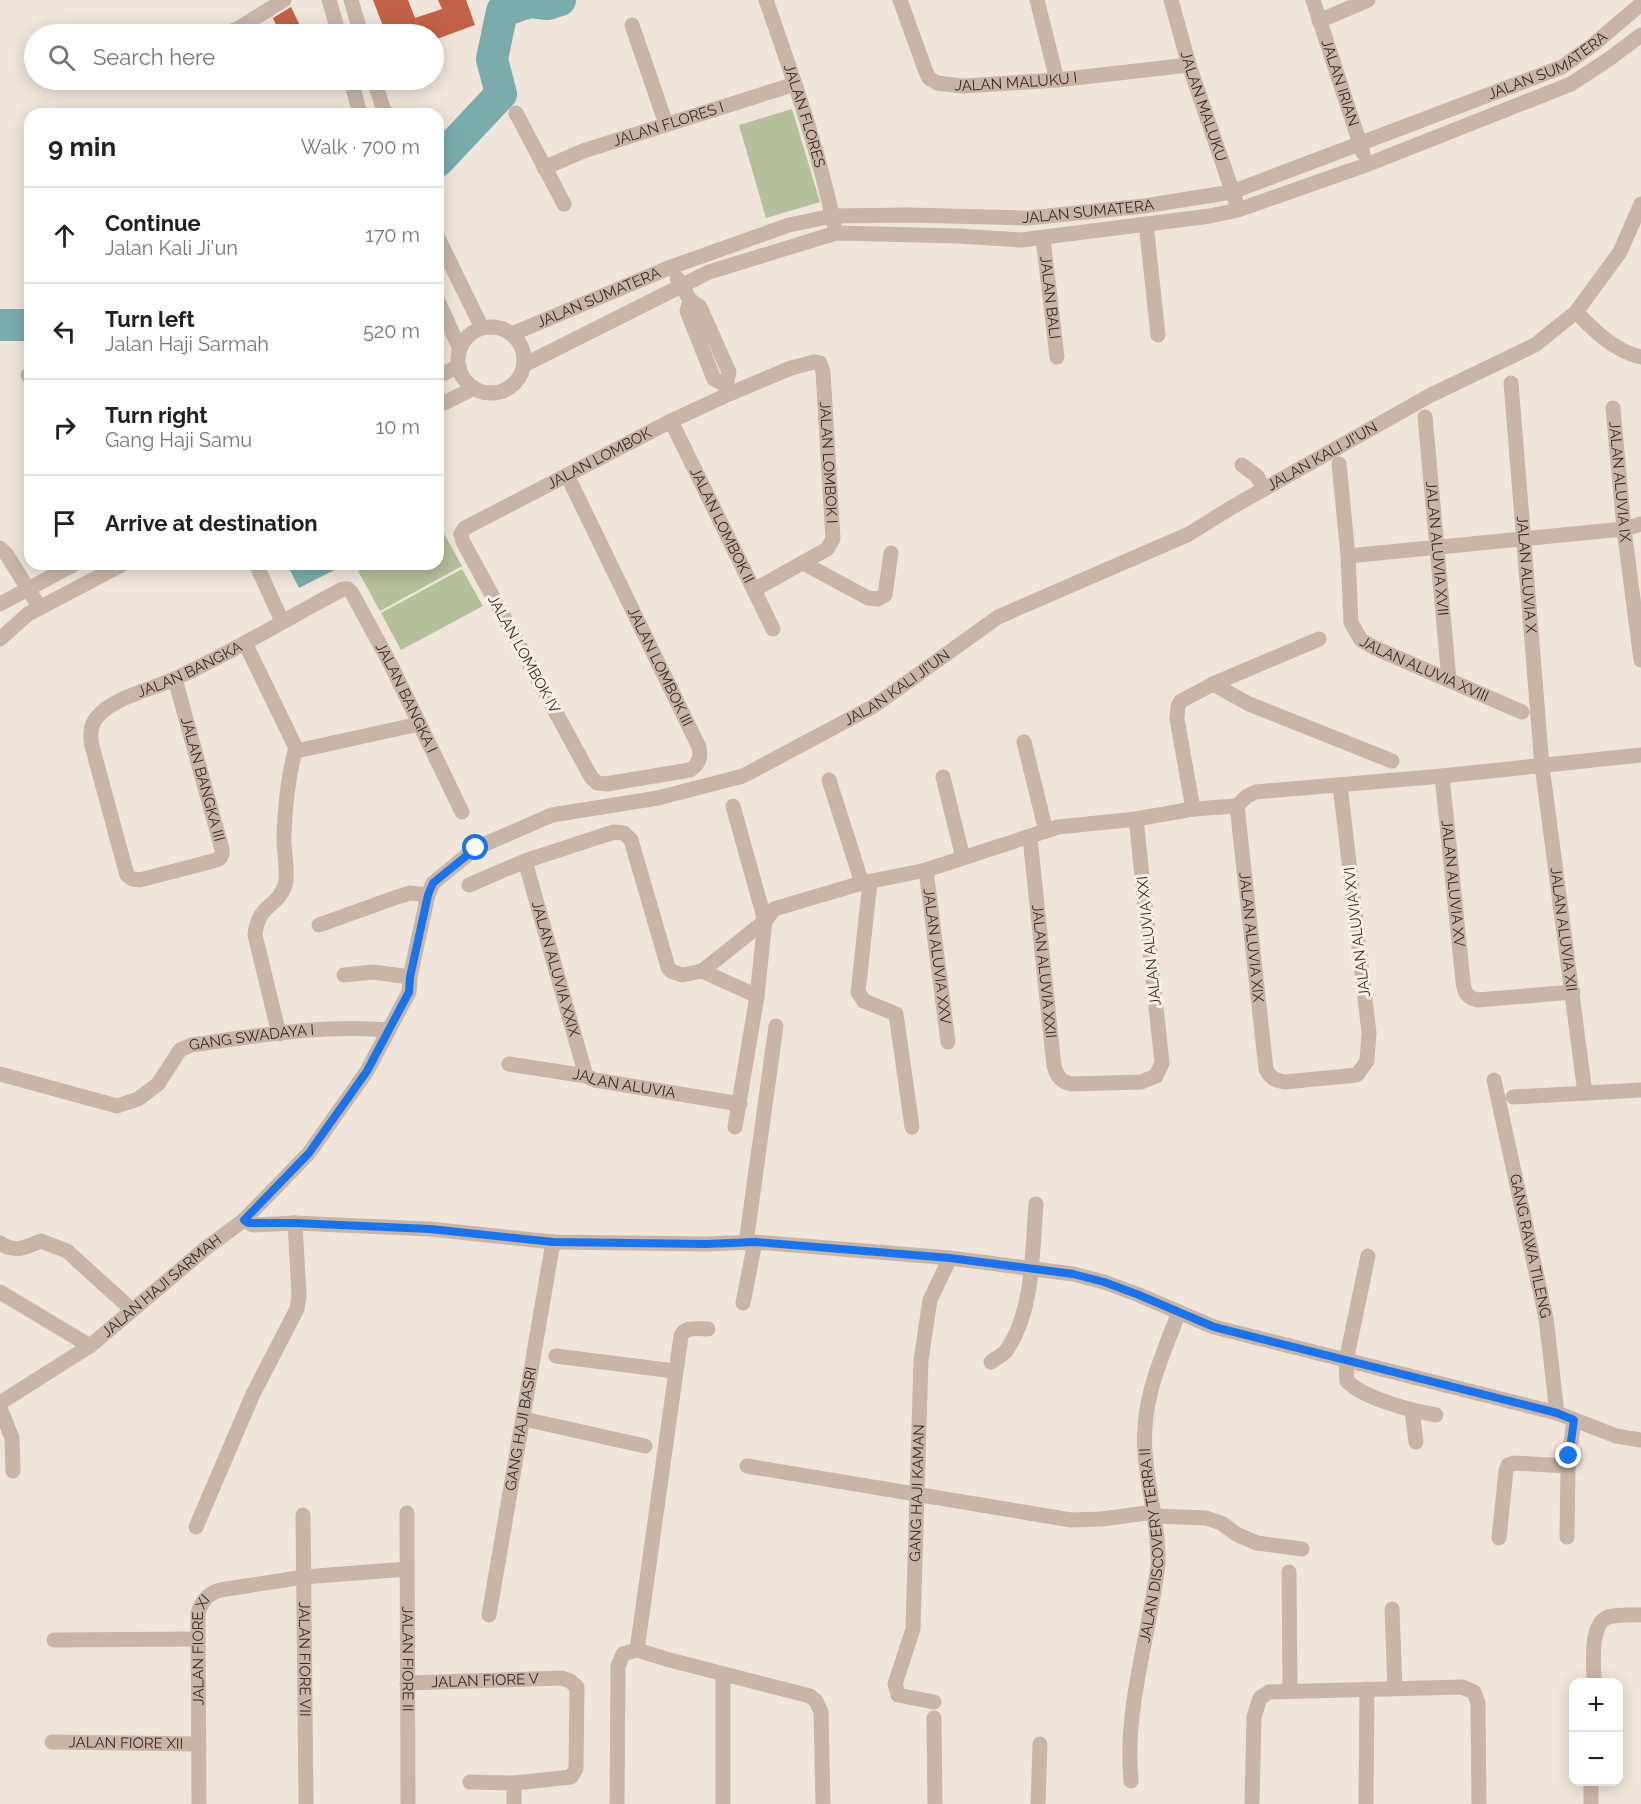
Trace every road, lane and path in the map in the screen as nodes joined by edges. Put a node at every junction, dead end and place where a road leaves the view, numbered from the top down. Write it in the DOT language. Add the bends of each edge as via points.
graph roads {
  1 [pos="284,0"];
  2 [pos="329,0"];
  3 [pos="351,0"];
  4 [pos="766,0"];
  5 [pos="900,0"];
  6 [pos="1037,0"];
  7 [pos="1171,0"];
  8 [pos="1313,0"];
  9 [pos="1368,0"];
  10 [pos="1641,4"];
  11 [pos="1319,21"];
  12 [pos="245,24"];
  13 [pos="336,24"];
  14 [pos="358,24"];
  15 [pos="632,25"];
  16 [pos="1641,35"];
  17 [pos="1189,65"];
  18 [pos="1057,80"];
  19 [pos="795,84"];
  20 [pos="354,90"];
  21 [pos="377,90"];
  22 [pos="358,108"];
  23 [pos="383,108"];
  24 [pos="516,113"];
  25 [pos="666,124"];
  26 [pos="1360,146"];
  27 [pos="1366,165"];
  28 [pos="544,168"];
  29 [pos="1233,192"];
  30 [pos="564,204"];
  31 [pos="1641,204"];
  32 [pos="1238,210"];
  33 [pos="832,216"];
  34 [pos="1146,224"];
  35 [pos="836,233"];
  36 [pos="1043,238"];
  37 [pos="444,250"];
  38 [pos="671,267"];
  39 [pos="681,285"];
  40 [pos="1576,312"];
  41 [pos="444,314"];
  42 [pos="482,328"];
  43 [pos="512,334"];
  44 [pos="1158,334"];
  45 [pos="460,349"];
  46 [pos="1057,357"];
  47 [pos="1641,357"];
  48 [pos="820,363"];
  49 [pos="524,365"];
  50 [pos="459,366"];
  51 [pos="444,373"];
  52 [pos="1511,383"];
  53 [pos="474,388"];
  54 [pos="728,389"];
  55 [pos="444,403"];
  56 [pos="1612,408"];
  57 [pos="1425,417"];
  58 [pos="671,421"];
  59 [pos="1339,464"];
  60 [pos="1242,465"];
  61 [pos="567,475"];
  62 [pos="1264,489"];
  63 [pos="470,524"];
  64 [pos="1641,524"];
  65 [pos="1624,529"];
  66 [pos="1524,539"];
  67 [pos="0,548"];
  68 [pos="1437,548"];
  69 [pos="891,553"];
  70 [pos="1348,556"];
  71 [pos="803,563"];
  72 [pos="63,570"];
  73 [pos="112,570"];
  74 [pos="259,570"];
  75 [pos="27,588"];
  76 [pos="343,589"];
  77 [pos="754,590"];
  78 [pos="0,604"];
  79 [pos="40,608"];
  80 [pos="282,621"];
  81 [pos="773,629"];
  82 [pos="0,639"];
  83 [pos="1319,639"];
  84 [pos="245,644"];
  85 [pos="1641,660"];
  86 [pos="175,679"];
  87 [pos="1449,680"];
  88 [pos="1213,684"];
  89 [pos="1522,712"];
  90 [pos="419,724"];
  91 [pos="1024,742"];
  92 [pos="296,748"];
  93 [pos="1641,755"];
  94 [pos="1392,761"];
  95 [pos="1542,766"];
  96 [pos="1442,776"];
  97 [pos="943,777"];
  98 [pos="829,780"];
  99 [pos="597,783"];
  100 [pos="1340,785"];
  101 [pos="733,806"];
  102 [pos="1237,806"];
  103 [pos="1192,809"];
  104 [pos="462,812"];
  105 [pos="1136,819"];
  106 [pos="1046,831"];
  107 [pos="1030,838"];
  108 [pos="963,858"];
  109 [pos="525,861"];
  110 [pos="926,870"];
  111 [pos="132,879"];
  112 [pos="866,882"];
  113 [pos="469,885"];
  114 [pos="428,895"];
  115 [pos="765,921"];
  116 [pos="319,925"];
  117 [pos="702,970"];
  118 [pos="344,975"];
  119 [pos="410,977"];
  120 [pos="1573,992"];
  121 [pos="757,996"];
  122 [pos="776,1026"];
  123 [pos="389,1030"];
  124 [pos="279,1034"];
  125 [pos="948,1042"];
  126 [pos="509,1064"];
  127 [pos="1266,1069"];
  128 [pos="0,1074"];
  129 [pos="586,1076"];
  130 [pos="1494,1080"];
  131 [pos="1083,1085"];
  132 [pos="1641,1090"];
  133 [pos="1585,1093"];
  134 [pos="1513,1097"];
  135 [pos="740,1104"];
  136 [pos="735,1127"];
  137 [pos="912,1127"];
  138 [pos="1036,1204"];
  139 [pos="244,1220"];
  140 [pos="295,1223"];
  141 [pos="553,1242"];
  142 [pos="750,1242"];
  143 [pos="0,1243"];
  144 [pos="1368,1256"];
  145 [pos="950,1258"];
  146 [pos="1030,1269"];
  147 [pos="0,1292"];
  148 [pos="743,1303"];
  149 [pos="131,1309"];
  150 [pos="1179,1312"];
  151 [pos="708,1329"];
  152 [pos="90,1346"];
  153 [pos="556,1356"];
  154 [pos="1346,1361"];
  155 [pos="991,1362"];
  156 [pos="675,1371"];
  157 [pos="0,1403"];
  158 [pos="0,1408"];
  159 [pos="1412,1410"];
  160 [pos="1557,1413"];
  161 [pos="1436,1415"];
  162 [pos="524,1419"];
  163 [pos="1574,1420"];
  164 [pos="1641,1440"];
  165 [pos="1416,1442"];
  166 [pos="645,1446"];
  167 [pos="747,1466"];
  168 [pos="1568,1466"];
  169 [pos="13,1471"];
  170 [pos="918,1495"];
  171 [pos="407,1513"];
  172 [pos="1155,1514"];
  173 [pos="303,1515"];
  174 [pos="196,1527"];
  175 [pos="1567,1537"];
  176 [pos="1499,1538"];
  177 [pos="1302,1549"];
  178 [pos="407,1569"];
  179 [pos="1289,1572"];
  180 [pos="303,1577"];
  181 [pos="1392,1609"];
  182 [pos="489,1615"];
  183 [pos="1641,1615"];
  184 [pos="54,1640"];
  185 [pos="198,1640"];
  186 [pos="637,1650"];
  187 [pos="723,1674"];
  188 [pos="1594,1678"];
  189 [pos="407,1683"];
  190 [pos="1395,1688"];
  191 [pos="1367,1689"];
  192 [pos="1290,1691"];
  193 [pos="934,1702"];
  194 [pos="934,1718"];
  195 [pos="52,1742"];
  196 [pos="199,1744"];
  197 [pos="1040,1744"];
  198 [pos="1131,1781"];
  199 [pos="470,1782"];
  200 [pos="514,1783"];
  201 [pos="1591,1786"];
  202 [pos="199,1804"];
  203 [pos="306,1804"];
  204 [pos="408,1804"];
  205 [pos="514,1804"];
  206 [pos="616,1804"];
  207 [pos="723,1804"];
  208 [pos="823,1804"];
  209 [pos="935,1804"];
  210 [pos="1038,1804"];
  211 [pos="1252,1804"];
  212 [pos="1366,1804"];
  213 [pos="1479,1804"];
  214 [pos="1591,1804"];
  1 -- 12 [label="street"];
  2 -- 13 [label="street"];
  3 -- 14 [label="street"];
  4 -- 19 [label="street, JALAN FLORES"];
  5 -- 18 [label="street, JALAN MALUKU I" via="926,72 933,81 963,86"];
  6 -- 18 [label="street"];
  7 -- 17 [label="street, JALAN MALUKU"];
  8 -- 11 [label="street, JALAN IRIAN"];
  9 -- 11 [label="street"];
  10 -- 26 [label="street, JALAN SUMATERA" via="1562,68"];
  11 -- 26 [label="street, JALAN IRIAN"];
  15 -- 25 [label="street"];
  16 -- 27 [label="street, JALAN SUMATERA" via="1571,84"];
  17 -- 18 [label="street, JALAN MALUKU I"];
  17 -- 29 [label="street, JALAN MALUKU"];
  19 -- 25 [label="street, JALAN FLORES I"];
  19 -- 33 [label="street, JALAN FLORES" via="825,178"];
  20 -- 22 [label="street"];
  21 -- 23 [label="street"];
  24 -- 28 [label="street"];
  25 -- 28 [label="street, JALAN FLORES I"];
  26 -- 27 [label="street, JALAN IRIAN"];
  26 -- 29 [label="street, JALAN SUMATERA"];
  27 -- 32 [label="street, JALAN SUMATERA"];
  28 -- 30 [label="street"];
  29 -- 32 [label="street, JALAN MALUKU"];
  29 -- 33 [label="street, JALAN SUMATERA" via="1028,218"];
  31 -- 40 [label="street, JALAN KALI JI'UN" via="1620,252"];
  32 -- 34 [label="street, JALAN SUMATERA"];
  33 -- 35 [label="street, JALAN FLORES"];
  33 -- 38 [label="street, JALAN SUMATERA" via="789,225"];
  34 -- 36 [label="street, JALAN SUMATERA"];
  34 -- 44 [label="street"];
  35 -- 36 [label="street, JALAN SUMATERA"];
  35 -- 39 [label="street, JALAN SUMATERA" via="709,272"];
  36 -- 46 [label="street, JALAN BALI"];
  37 -- 42 [label="street"];
  38 -- 39 [label="street"];
  38 -- 43 [label="street, JALAN SUMATERA"];
  39 -- 49 [label="street, JALAN SUMATERA"];
  39 -- 54 [label="street" via="690,300 687,311 714,379"];
  40 -- 47 [label="street" via="1602,339"];
  40 -- 62 [label="street, JALAN KALI JI'UN" via="1535,345 1429,396"];
  41 -- 45 [label="street"];
  42 -- 43 [label="street" via="498,327"];
  42 -- 45 [label="street" via="468,335"];
  43 -- 49 [label="street" via="522,348"];
  45 -- 50 [label="street"];
  48 -- 54 [label="street, JALAN LOMBOK" via="791,368"];
  48 -- 71 [label="street, JALAN LOMBOK I" via="834,532 827,549"];
  49 -- 53 [label="street" via="516,381 501,392"];
  50 -- 51 [label="street"];
  50 -- 53 [label="street" via="461,375"];
  52 -- 66 [label="street, JALAN ALUVIA X"];
  53 -- 55 [label="street"];
  54 -- 58 [label="street, JALAN LOMBOK"];
  56 -- 65 [label="street, JALAN ALUVIA IX"];
  57 -- 68 [label="street, JALAN ALUVIA XVII"];
  58 -- 61 [label="street, JALAN LOMBOK"];
  58 -- 77 [label="street, JALAN LOMBOK II"];
  59 -- 70 [label="street, JALAN ALUVIA XVIII"];
  60 -- 62 [label="street" via="1257,476"];
  61 -- 63 [label="street, JALAN LOMBOK"];
  61 -- 99 [label="street, JALAN LOMBOK III" via="701,755 690,770"];
  62 -- 114 [label="street, JALAN KALI JI'UN" via="1189,534 998,617 874,706 743,776 658,798 552,815 476,848 433,883"];
  63 -- 99 [label="street, JALAN LOMBOK IV" via="463,531 463,542"];
  64 -- 65 [label="street"];
  65 -- 66 [label="street"];
  65 -- 85 [label="street, JALAN ALUVIA IX"];
  66 -- 68 [label="street"];
  66 -- 95 [label="street, JALAN ALUVIA X"];
  67 -- 75 [label="street"];
  68 -- 70 [label="street"];
  68 -- 87 [label="street, JALAN ALUVIA XVII"];
  69 -- 71 [label="street" via="885,595 878,599"];
  70 -- 87 [label="street, JALAN ALUVIA XVIII" via="1351,623 1361,640"];
  71 -- 77 [label="street, JALAN LOMBOK I"];
  72 -- 75 [label="street"];
  73 -- 79 [label="street"];
  74 -- 80 [label="street"];
  75 -- 78 [label="street"];
  75 -- 79 [label="street"];
  76 -- 80 [label="street, JALAN BANGKA"];
  76 -- 90 [label="street, JALAN BANGKA I" via="352,593"];
  77 -- 81 [label="street, JALAN LOMBOK II"];
  79 -- 82 [label="street"];
  80 -- 84 [label="street, JALAN BANGKA"];
  83 -- 88 [label="street"];
  84 -- 86 [label="street, JALAN BANGKA"];
  84 -- 92 [label="street"];
  86 -- 111 [label="street, JALAN BANGKA" via="109,706 98,716 91,731 127,875"];
  86 -- 111 [label="street, JALAN BANGKA III" via="222,855 213,861"];
  87 -- 89 [label="street, JALAN ALUVIA XVIII"];
  88 -- 94 [label="street" via="1259,709"];
  88 -- 103 [label="street" via="1178,706"];
  90 -- 92 [label="street"];
  90 -- 104 [label="street, JALAN BANGKA I"];
  91 -- 106 [label="street"];
  92 -- 124 [label="street" via="284,835 286,884 279,897 263,910 255,935"];
  93 -- 95 [label="street"];
  95 -- 96 [label="street"];
  95 -- 120 [label="street, JALAN ALUVIA XII"];
  96 -- 100 [label="street"];
  96 -- 120 [label="street, JALAN ALUVIA XV" via="1464,990 1471,999 1478,1000"];
  97 -- 108 [label="street"];
  98 -- 112 [label="street"];
  100 -- 102 [label="street" via="1256,792"];
  100 -- 127 [label="street, JALAN ALUVIA XVI" via="1369,1033 1367,1061 1357,1075 1285,1082 1269,1076"];
  101 -- 115 [label="street"];
  102 -- 103 [label="street"];
  102 -- 127 [label="street, JALAN ALUVIA XIX"];
  103 -- 105 [label="street"];
  105 -- 106 [label="street"];
  105 -- 131 [label="street, JALAN ALUVIA XXI" via="1162,1063 1150,1080"];
  106 -- 107 [label="street"];
  107 -- 108 [label="street"];
  107 -- 131 [label="street, JALAN ALUVIA XXII" via="1054,1066 1063,1081"];
  108 -- 110 [label="street"];
  109 -- 113 [label="street"];
  109 -- 117 [label="street" via="614,832 629,836 670,971 682,975"];
  109 -- 129 [label="street, JALAN ALUVIA XXIX"];
  110 -- 112 [label="street"];
  110 -- 125 [label="street, JALAN ALUVIA XXV"];
  112 -- 115 [label="street" via="774,909"];
  112 -- 137 [label="street" via="858,992 864,1001 896,1014"];
  114 -- 116 [label="street" via="410,893"];
  114 -- 119 [label="street, JALAN KALI JI'UN"];
  115 -- 117 [label="street"];
  115 -- 121 [label="street"];
  117 -- 121 [label="street"];
  118 -- 119 [label="street" via="373,972"];
  119 -- 123 [label="street, JALAN KALI JI'UN" via="409,992"];
  120 -- 133 [label="street, JALAN ALUVIA XII"];
  121 -- 135 [label="street"];
  122 -- 142 [label="street"];
  123 -- 124 [label="street, GANG SWADAYA I" via="359,1028"];
  123 -- 139 [label="street, JALAN KALI JI'UN" via="367,1071 309,1153"];
  124 -- 128 [label="street, GANG SWADAYA I" via="191,1045 180,1050 158,1084 138,1099 117,1106"];
  126 -- 129 [label="street, JALAN ALUVIA"];
  129 -- 135 [label="street, JALAN ALUVIA"];
  130 -- 160 [label="street, GANG RAWA TILENG" via="1546,1318"];
  132 -- 133 [label="street"];
  133 -- 134 [label="street"];
  135 -- 136 [label="street"];
  138 -- 146 [label="street"];
  139 -- 140 [label="street" via="253,1224"];
  139 -- 149 [label="street, JALAN HAJI SARMAH"];
  140 -- 141 [label="street" via="430,1229"];
  140 -- 174 [label="street" via="297,1309 253,1394"];
  141 -- 142 [label="street"];
  141 -- 162 [label="street, GANG HAJI BASRI"];
  142 -- 145 [label="street"];
  142 -- 148 [label="street"];
  143 -- 149 [label="street" via="10,1249 41,1241 67,1251"];
  144 -- 154 [label="street"];
  145 -- 146 [label="street"];
  145 -- 170 [label="street, GANG HAJI KAMAN" via="930,1300 921,1360"];
  146 -- 150 [label="street" via="1104,1282"];
  146 -- 155 [label="street" via="1019,1324 1005,1352"];
  147 -- 152 [label="street"];
  149 -- 152 [label="street, JALAN HAJI SARMAH"];
  150 -- 154 [label="street" via="1214,1327"];
  150 -- 172 [label="street, JALAN DISCOVERY TERRA II" via="1149,1393 1145,1421 1145,1452"];
  151 -- 156 [label="street" via="683,1331"];
  152 -- 157 [label="street, JALAN HAJI SARMAH"];
  153 -- 156 [label="street"];
  154 -- 159 [label="street" via="1349,1383"];
  154 -- 160 [label="street"];
  156 -- 186 [label="street"];
  158 -- 169 [label="street" via="12,1438"];
  159 -- 161 [label="street"];
  159 -- 165 [label="street"];
  160 -- 163 [label="street"];
  162 -- 166 [label="street"];
  162 -- 182 [label="street, GANG HAJI BASRI"];
  163 -- 164 [label="street" via="1616,1436"];
  163 -- 168 [label="street"];
  167 -- 170 [label="street"];
  168 -- 175 [label="street"];
  168 -- 176 [label="street" via="1508,1465"];
  170 -- 172 [label="street" via="1071,1520"];
  170 -- 193 [label="street, GANG HAJI KAMAN" via="913,1629 895,1684 898,1695"];
  171 -- 178 [label="street, JALAN FIORE II"];
  172 -- 177 [label="street" via="1206,1518 1257,1543"];
  172 -- 198 [label="street, JALAN DISCOVERY TERRA II" via="1159,1562 1133,1704"];
  173 -- 180 [label="street, JALAN FIORE VII"];
  178 -- 180 [label="street, JALAN FIORE XI"];
  178 -- 189 [label="street, JALAN FIORE II"];
  179 -- 192 [label="street"];
  180 -- 185 [label="street, JALAN FIORE XI" via="211,1593 198,1613"];
  180 -- 203 [label="street, JALAN FIORE VII"];
  181 -- 190 [label="street"];
  183 -- 188 [label="street" via="1607,1617 1598,1625"];
  184 -- 185 [label="street"];
  185 -- 196 [label="street, JALAN FIORE XI"];
  186 -- 187 [label="street"];
  186 -- 206 [label="street" via="623,1654 618,1666"];
  187 -- 207 [label="street"];
  187 -- 208 [label="street" via="810,1696 816,1701 821,1712"];
  189 -- 200 [label="street, JALAN FIORE V" via="562,1678 577,1687 574,1773 564,1779"];
  189 -- 204 [label="street, JALAN FIORE II"];
  190 -- 191 [label="street"];
  190 -- 213 [label="street" via="1462,1687 1474,1692 1478,1703"];
  191 -- 192 [label="street"];
  191 -- 212 [label="street"];
  192 -- 211 [label="street" via="1269,1692 1257,1705"];
  194 -- 209 [label="street"];
  195 -- 196 [label="street, JALAN FIORE XII"];
  196 -- 202 [label="street, JALAN FIORE XI"];
  197 -- 210 [label="street"];
  199 -- 200 [label="street"];
  200 -- 205 [label="street"];
  201 -- 214 [label="street"];
}
